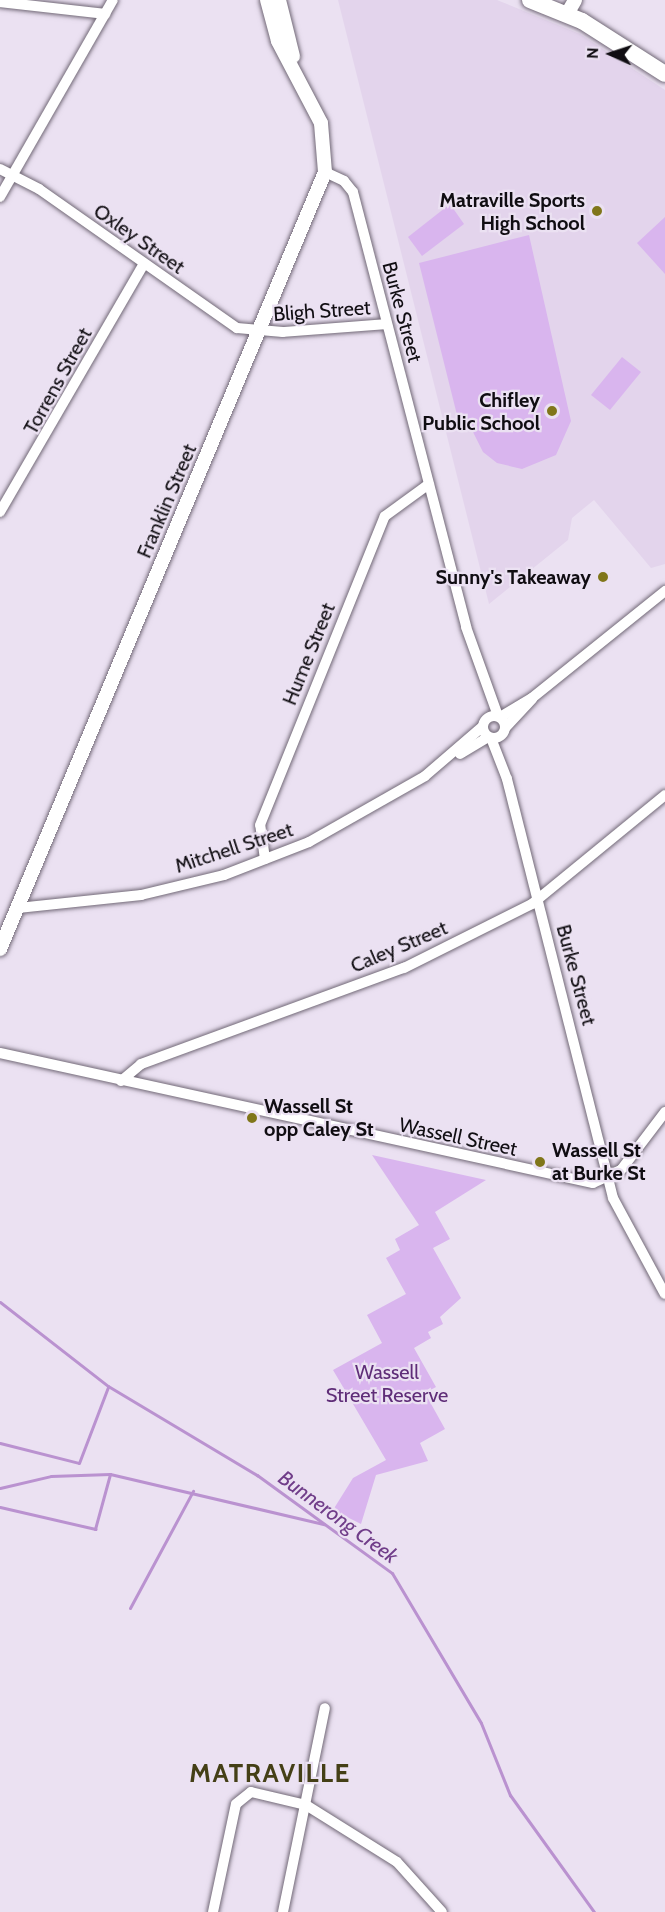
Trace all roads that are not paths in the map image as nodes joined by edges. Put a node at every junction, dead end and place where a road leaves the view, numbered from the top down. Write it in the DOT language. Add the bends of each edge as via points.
graph roads {
  1 [pos="113,0"];
  2 [pos="267,0"];
  3 [pos="279,0"];
  4 [pos="530,0"];
  5 [pos="0,2"];
  6 [pos="571,7"];
  7 [pos="105,14"];
  8 [pos="294,66"];
  9 [pos="665,74"];
  10 [pos="0,170"];
  11 [pos="325,172"];
  12 [pos="13,174"];
  13 [pos="0,197"];
  14 [pos="144,264"];
  15 [pos="387,324"];
  16 [pos="260,332"];
  17 [pos="429,484"];
  18 [pos="0,512"];
  19 [pos="665,591"];
  20 [pos="494,727"];
  21 [pos="665,795"];
  22 [pos="265,859"];
  23 [pos="538,899"];
  24 [pos="18,908"];
  25 [pos="0,949"];
  26 [pos="0,1053"];
  27 [pos="121,1081"];
  28 [pos="665,1112"];
  29 [pos="609,1179"];
  30 [pos="665,1294"];
  31 [pos="325,1708"];
  32 [pos="306,1805"];
  33 [pos="213,1912"];
  34 [pos="283,1912"];
  35 [pos="442,1912"];
  1 -- 7 [label="street"];
  2 -- 8 [label="street, Franklin Street" via="278,41"];
  3 -- 8 [label="street, Franklin Street"];
  4 -- 6 [label="main road"];
  5 -- 7 [label="street"];
  6 -- 9 [label="main road"];
  7 -- 12 [label="street"];
  8 -- 11 [label="street, Franklin Street" via="321,123"];
  10 -- 12 [label="street, Oxley Street"];
  11 -- 15 [label="street, Burke Street" via="344,181 353,192"];
  11 -- 16 [label="street, Franklin Street"];
  12 -- 13 [label="street"];
  12 -- 14 [label="street, Oxley Street"];
  14 -- 16 [label="street, Oxley Street" via="237,328"];
  14 -- 18 [label="street, Torrens Street"];
  15 -- 16 [label="street, Bligh Street"];
  15 -- 17 [label="street, Burke Street"];
  16 -- 24 [label="street, Franklin Street"];
  17 -- 20 [label="street, Burke Street"];
  17 -- 22 [label="street, Hume Street" via="385,516 260,825"];
  19 -- 20 [label="street, Mitchell Street"];
  20 -- 22 [label="street, Mitchell Street" via="441,764 309,842"];
  20 -- 23 [label="street, Burke Street"];
  21 -- 23 [label="street, Caley Street"];
  22 -- 24 [label="street, Mitchell Street" via="141,895"];
  23 -- 27 [label="street, Caley Street" via="414,964 141,1064"];
  23 -- 29 [label="street, Burke Street"];
  24 -- 25 [label="street, Franklin Street"];
  26 -- 27 [label="street, Wassell Street"];
  27 -- 29 [label="street, Wassell Street" via="575,1181"];
  28 -- 29 [label="street"];
  29 -- 30 [label="street" via="618,1212"];
  31 -- 32 [label="street"];
  32 -- 33 [label="street" via="260,1793 243,1796 236,1804"];
  32 -- 34 [label="street"];
  32 -- 35 [label="street" via="397,1862"];
}
